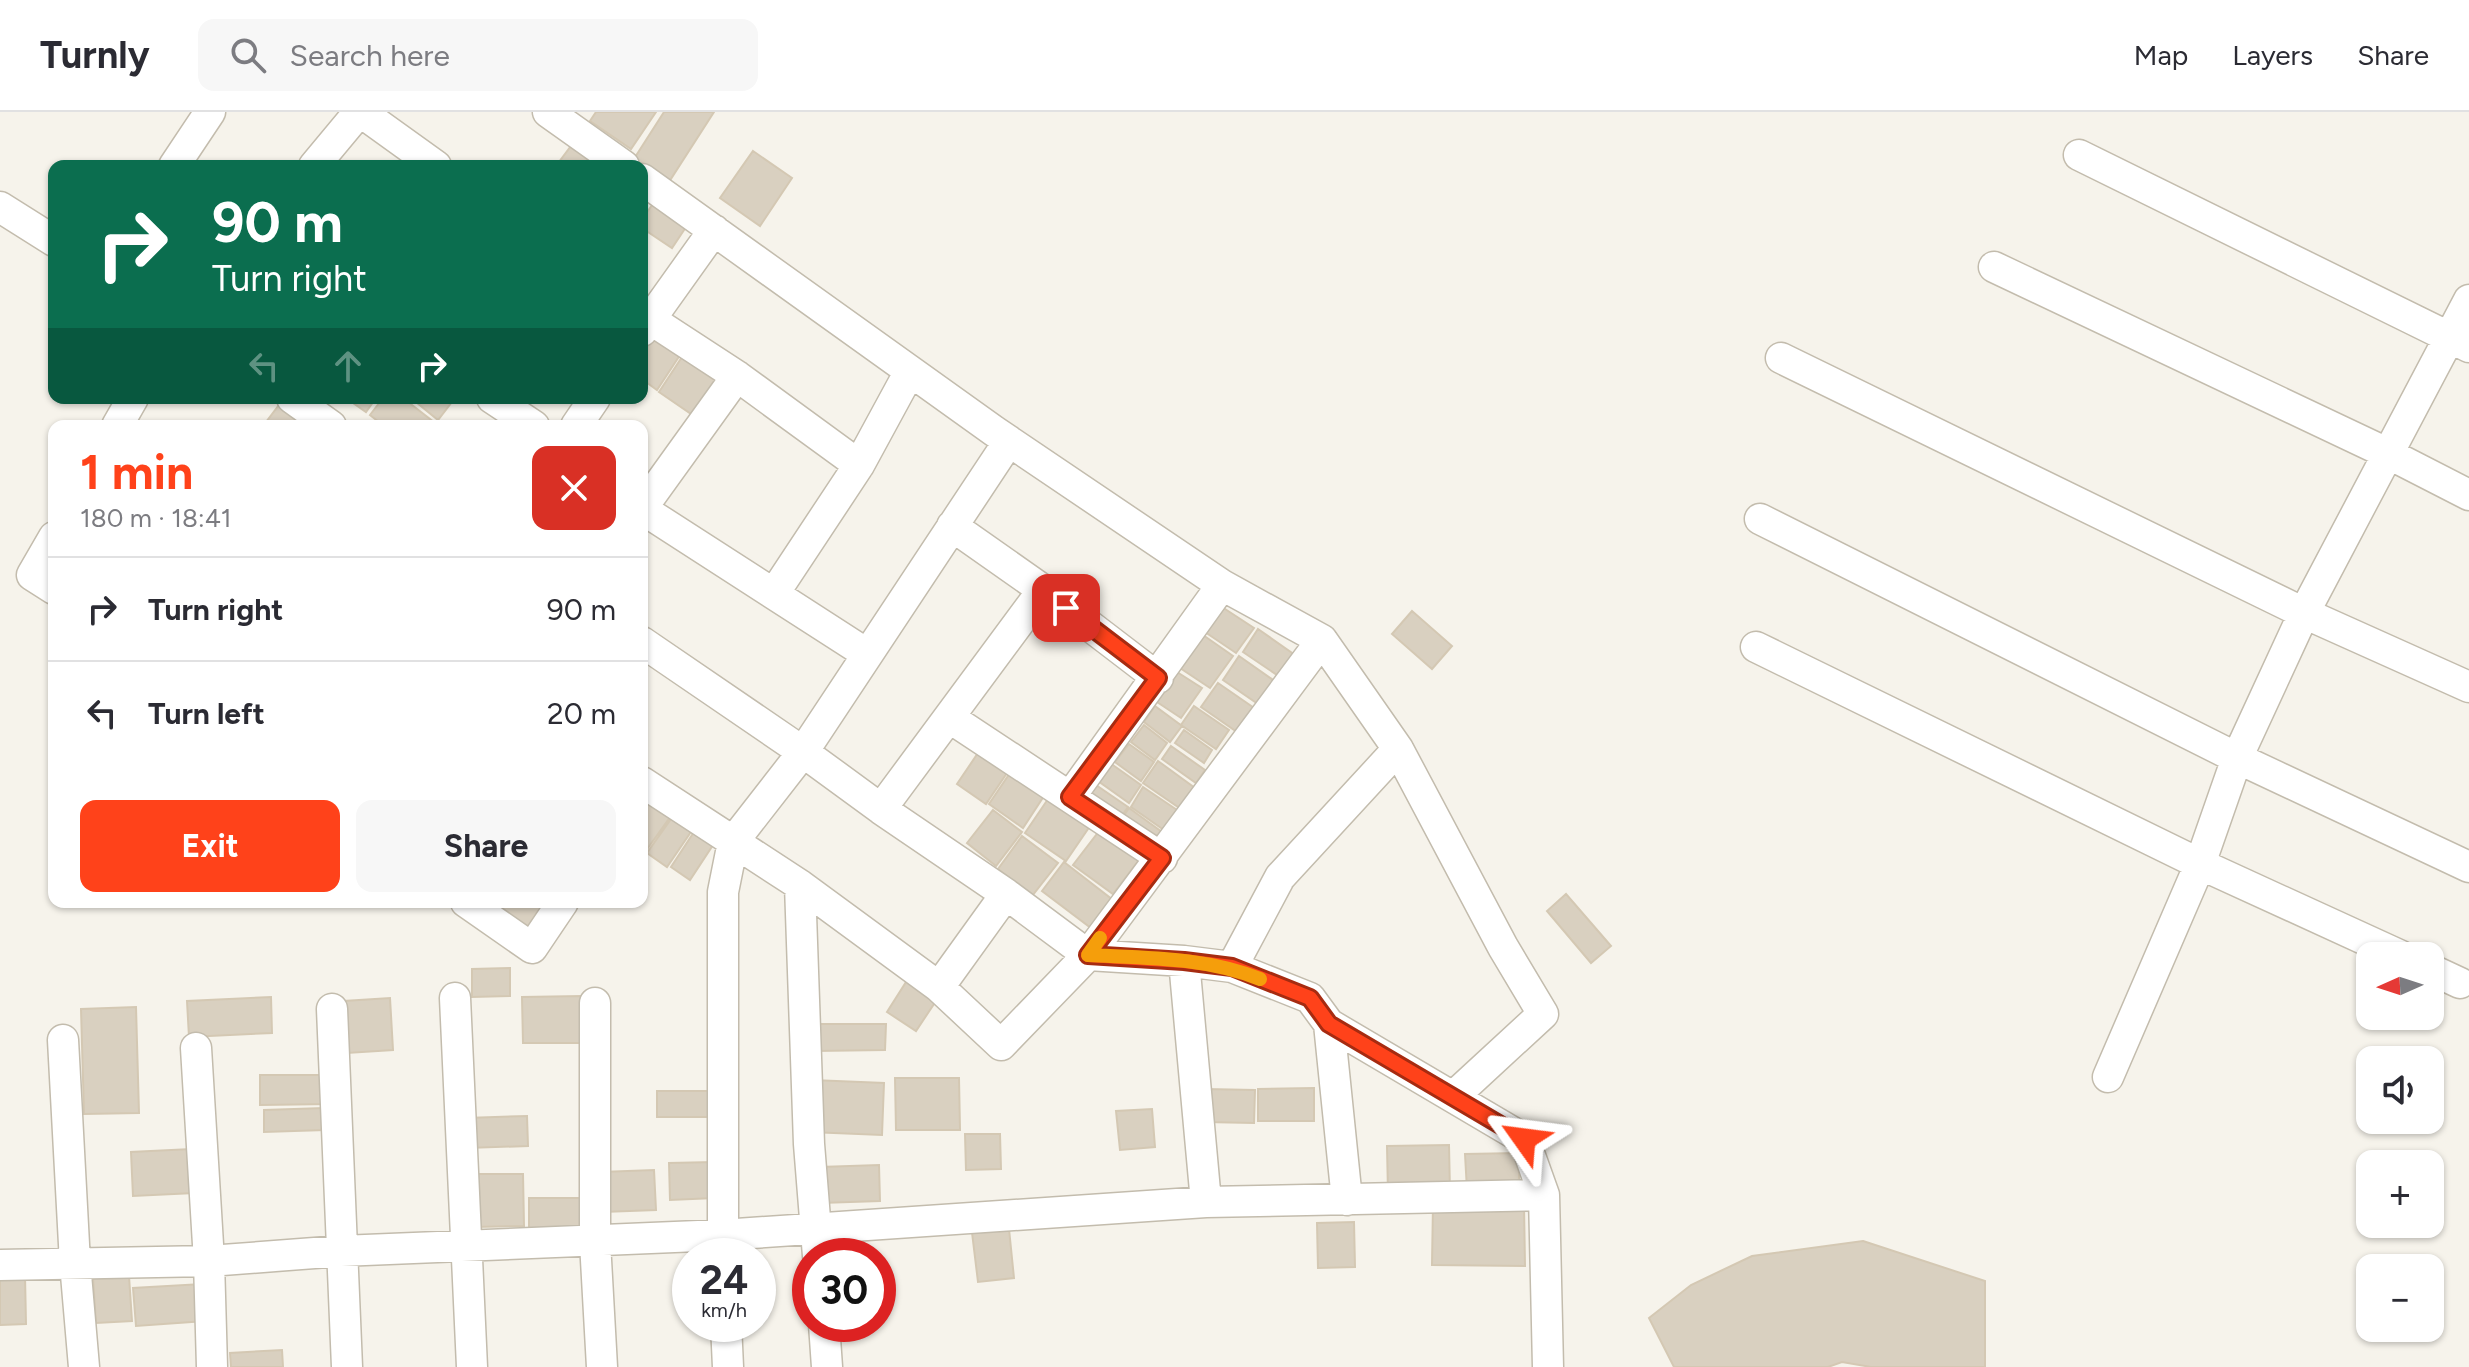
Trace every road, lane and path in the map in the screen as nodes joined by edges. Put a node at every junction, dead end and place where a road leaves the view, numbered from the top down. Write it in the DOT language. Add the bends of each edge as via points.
graph roads {
  1 [pos="210,112"];
  2 [pos="360,112"];
  3 [pos="548,112"];
  4 [pos="2079,155"];
  5 [pos="178,160"];
  6 [pos="319,160"];
  7 [pos="428,160"];
  8 [pos="616,160"];
  9 [pos="648,183"];
  10 [pos="0,207"];
  11 [pos="714,230"];
  12 [pos="48,237"];
  13 [pos="1994,267"];
  14 [pos="2469,300"];
  15 [pos="648,317"];
  16 [pos="648,323"];
  17 [pos="2458,342"];
  18 [pos="1781,358"];
  19 [pos="910,371"];
  20 [pos="737,376"];
  21 [pos="300,404"];
  22 [pos="501,404"];
  23 [pos="323,420"];
  24 [pos="525,420"];
  25 [pos="1009,441"];
  26 [pos="2389,454"];
  27 [pos="859,465"];
  28 [pos="2469,495"];
  29 [pos="648,500"];
  30 [pos="648,512"];
  31 [pos="1760,519"];
  32 [pos="952,526"];
  33 [pos="48,547"];
  34 [pos="48,585"];
  35 [pos="1222,585"];
  36 [pos="1043,590"];
  37 [pos="775,592"];
  38 [pos="2304,613"];
  39 [pos="1322,640"];
  40 [pos="648,646"];
  41 [pos="1756,647"];
  42 [pos="867,654"];
  43 [pos="1158,678"];
  44 [pos="2469,687"];
  45 [pos="950,718"];
  46 [pos="1398,749"];
  47 [pos="803,752"];
  48 [pos="2237,758"];
  49 [pos="648,787"];
  50 [pos="1070,797"];
  51 [pos="881,809"];
  52 [pos="733,842"];
  53 [pos="1162,858"];
  54 [pos="2200,864"];
  55 [pos="2469,867"];
  56 [pos="800,885"];
  57 [pos="1006,894"];
  58 [pos="475,908"];
  59 [pos="559,908"];
  60 [pos="2370,942"];
  61 [pos="1088,955"];
  62 [pos="1184,961"];
  63 [pos="1232,967"];
  64 [pos="2444,976"];
  65 [pos="2460,983"];
  66 [pos="939,987"];
  67 [pos="455,998"];
  68 [pos="595,1003"];
  69 [pos="332,1009"];
  70 [pos="1329,1024"];
  71 [pos="63,1040"];
  72 [pos="196,1048"];
  73 [pos="2108,1077"];
  74 [pos="1453,1097"];
  75 [pos="1544,1195"];
  76 [pos="1347,1200"];
  77 [pos="1206,1202"];
  78 [pos="723,1238"];
  79 [pos="817,1238"];
  80 [pos="864,1238"];
  81 [pos="595,1242"];
  82 [pos="672,1244"];
  83 [pos="467,1246"];
  84 [pos="341,1251"];
  85 [pos="209,1261"];
  86 [pos="75,1263"];
  87 [pos="0,1265"];
  88 [pos="727,1342"];
  89 [pos="825,1342"];
  90 [pos="84,1367"];
  91 [pos="212,1367"];
  92 [pos="347,1367"];
  93 [pos="472,1367"];
  94 [pos="602,1367"];
  95 [pos="728,1367"];
  96 [pos="827,1367"];
  97 [pos="1548,1367"];
  1 -- 5 [label="street"];
  2 -- 6 [label="street"];
  2 -- 7 [label="street"];
  3 -- 8 [label="street"];
  4 -- 17 [label="street"];
  9 -- 11 [label="street"];
  10 -- 12 [label="street"];
  11 -- 15 [label="street"];
  11 -- 19 [label="street"];
  13 -- 26 [label="street"];
  14 -- 17 [label="street"];
  16 -- 20 [label="street"];
  17 -- 26 [label="street"];
  18 -- 38 [label="street"];
  19 -- 25 [label="street"];
  19 -- 27 [label="street"];
  20 -- 27 [label="street"];
  20 -- 29 [label="street"];
  21 -- 23 [label="street"];
  22 -- 24 [label="street"];
  25 -- 32 [label="street"];
  25 -- 35 [label="street"];
  26 -- 28 [label="street"];
  26 -- 38 [label="street"];
  27 -- 37 [label="street"];
  30 -- 37 [label="street"];
  31 -- 48 [label="street"];
  32 -- 36 [label="street"];
  32 -- 42 [label="street"];
  33 -- 34 [label="street" via="32,575"];
  35 -- 39 [label="street"];
  35 -- 43 [label="street"];
  36 -- 43 [label="street"];
  36 -- 45 [label="street"];
  37 -- 42 [label="street"];
  38 -- 44 [label="street"];
  38 -- 48 [label="street"];
  39 -- 46 [label="street"];
  39 -- 53 [label="street"];
  40 -- 47 [label="street"];
  41 -- 54 [label="street"];
  42 -- 47 [label="street"];
  43 -- 50 [label="street"];
  45 -- 50 [label="street"];
  45 -- 51 [label="street"];
  46 -- 63 [label="street" via="1280,877"];
  46 -- 74 [label="street" via="1543,1014"];
  47 -- 51 [label="street"];
  47 -- 52 [label="street"];
  48 -- 54 [label="street"];
  48 -- 55 [label="street"];
  49 -- 52 [label="street"];
  50 -- 53 [label="street"];
  51 -- 57 [label="street"];
  52 -- 56 [label="street"];
  52 -- 78 [label="street" via="723,892"];
  53 -- 61 [label="street"];
  54 -- 60 [label="street"];
  54 -- 73 [label="street"];
  56 -- 66 [label="street"];
  56 -- 79 [label="street"];
  57 -- 61 [label="street"];
  57 -- 66 [label="street"];
  58 -- 59 [label="street" via="532,948"];
  61 -- 62 [label="street"];
  61 -- 66 [label="street" via="1001,1045"];
  62 -- 63 [label="street"];
  62 -- 77 [label="street"];
  63 -- 70 [label="street" via="1310,998"];
  64 -- 65 [label="street"];
  67 -- 83 [label="street"];
  68 -- 81 [label="street"];
  69 -- 84 [label="street"];
  70 -- 74 [label="street"];
  70 -- 76 [label="street"];
  71 -- 86 [label="street"];
  72 -- 85 [label="street"];
  74 -- 75 [label="street" via="1524,1139"];
  75 -- 76 [label="street"];
  75 -- 97 [label="street"];
  76 -- 77 [label="street"];
  77 -- 80 [label="street"];
  81 -- 82 [label="street"];
  81 -- 83 [label="street"];
  81 -- 94 [label="street"];
  83 -- 84 [label="street"];
  83 -- 93 [label="street"];
  84 -- 85 [label="street"];
  84 -- 92 [label="street"];
  85 -- 86 [label="street"];
  85 -- 91 [label="street"];
  86 -- 87 [label="street"];
  86 -- 90 [label="street"];
  88 -- 95 [label="street"];
  89 -- 96 [label="street"];
}
